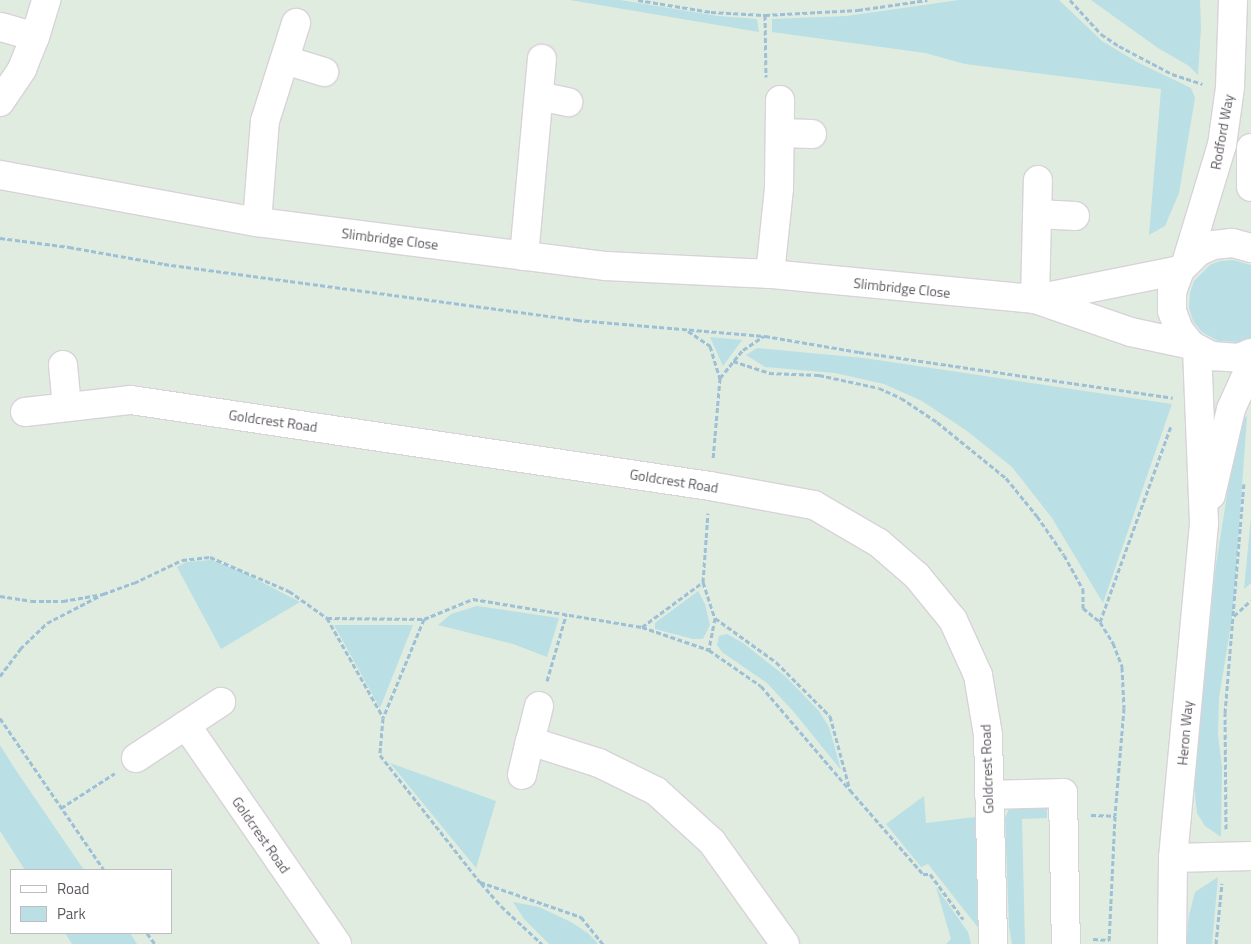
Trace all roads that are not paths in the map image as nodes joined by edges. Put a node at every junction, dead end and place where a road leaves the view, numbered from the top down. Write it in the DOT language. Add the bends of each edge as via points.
graph roads {
  1 [pos="46,0"];
  2 [pos="1233,0"];
  3 [pos="296,23"];
  4 [pos="1,27"];
  5 [pos="36,37"];
  6 [pos="285,60"];
  7 [pos="542,60"];
  8 [pos="324,72"];
  9 [pos="539,96"];
  10 [pos="780,100"];
  11 [pos="0,102"];
  12 [pos="568,102"];
  13 [pos="780,133"];
  14 [pos="812,134"];
  15 [pos="1251,148"];
  16 [pos="0,176"];
  17 [pos="1038,180"];
  18 [pos="1251,187"];
  19 [pos="1037,214"];
  20 [pos="1075,216"];
  21 [pos="257,222"];
  22 [pos="1251,248"];
  23 [pos="524,256"];
  24 [pos="1184,265"];
  25 [pos="770,274"];
  26 [pos="1035,300"];
  27 [pos="1194,347"];
  28 [pos="1251,353"];
  29 [pos="62,365"];
  30 [pos="1251,365"];
  31 [pos="67,407"];
  32 [pos="25,412"];
  33 [pos="1204,523"];
  34 [pos="221,702"];
  35 [pos="539,706"];
  36 [pos="186,725"];
  37 [pos="530,742"];
  38 [pos="136,758"];
  39 [pos="522,775"];
  40 [pos="989,796"];
  41 [pos="1251,856"];
  42 [pos="1173,858"];
  43 [pos="337,944"];
  44 [pos="785,944"];
  45 [pos="993,944"];
  46 [pos="1066,944"];
  47 [pos="1172,944"];
  1 -- 5 [label="street"];
  2 -- 24 [label="street, Rodford Way" via="1230,87 1222,145"];
  3 -- 6 [label="street"];
  4 -- 5 [label="street"];
  5 -- 11 [label="street" via="22,69"];
  6 -- 8 [label="street"];
  6 -- 21 [label="street" via="265,121"];
  7 -- 9 [label="street"];
  9 -- 12 [label="street"];
  9 -- 23 [label="street"];
  10 -- 13 [label="street"];
  13 -- 14 [label="street"];
  13 -- 25 [label="street" via="779,188"];
  15 -- 18 [label="street"];
  16 -- 21 [label="street, Slimbridge Close"];
  17 -- 19 [label="street"];
  19 -- 20 [label="street"];
  19 -- 26 [label="street"];
  21 -- 23 [label="street, Slimbridge Close"];
  22 -- 24 [label="street, Slimbridge Close" via="1232,243 1212,245"];
  23 -- 25 [label="street, Slimbridge Close" via="606,266"];
  24 -- 26 [label="street, Slimbridge Close"];
  24 -- 27 [label="street, Rodford Way" via="1172,292 1172,311 1179,330"];
  25 -- 26 [label="street, Slimbridge Close"];
  26 -- 27 [label="street, Slimbridge Close" via="1130,332"];
  27 -- 28 [label="street, Slimbridge Close" via="1212,356 1238,358"];
  27 -- 33 [label="street, Heron Way"];
  29 -- 31 [label="street"];
  30 -- 33 [label="street, Heron Way" via="1231,409"];
  31 -- 32 [label="street, Goldcrest Road"];
  31 -- 40 [label="street, Goldcrest Road" via="131,400 710,486 814,505 879,543 917,576 953,620 978,675 988,735"];
  33 -- 42 [label="street, Heron Way"];
  34 -- 36 [label="street"];
  35 -- 37 [label="street"];
  36 -- 38 [label="street"];
  36 -- 43 [label="street, Goldcrest Road"];
  37 -- 39 [label="street"];
  37 -- 44 [label="street" via="599,763 656,790 712,842"];
  40 -- 45 [label="street, Goldcrest Road"];
  40 -- 46 [label="street" via="1063,793"];
  41 -- 42 [label="street"];
  42 -- 47 [label="street, Heron Way"];
}
